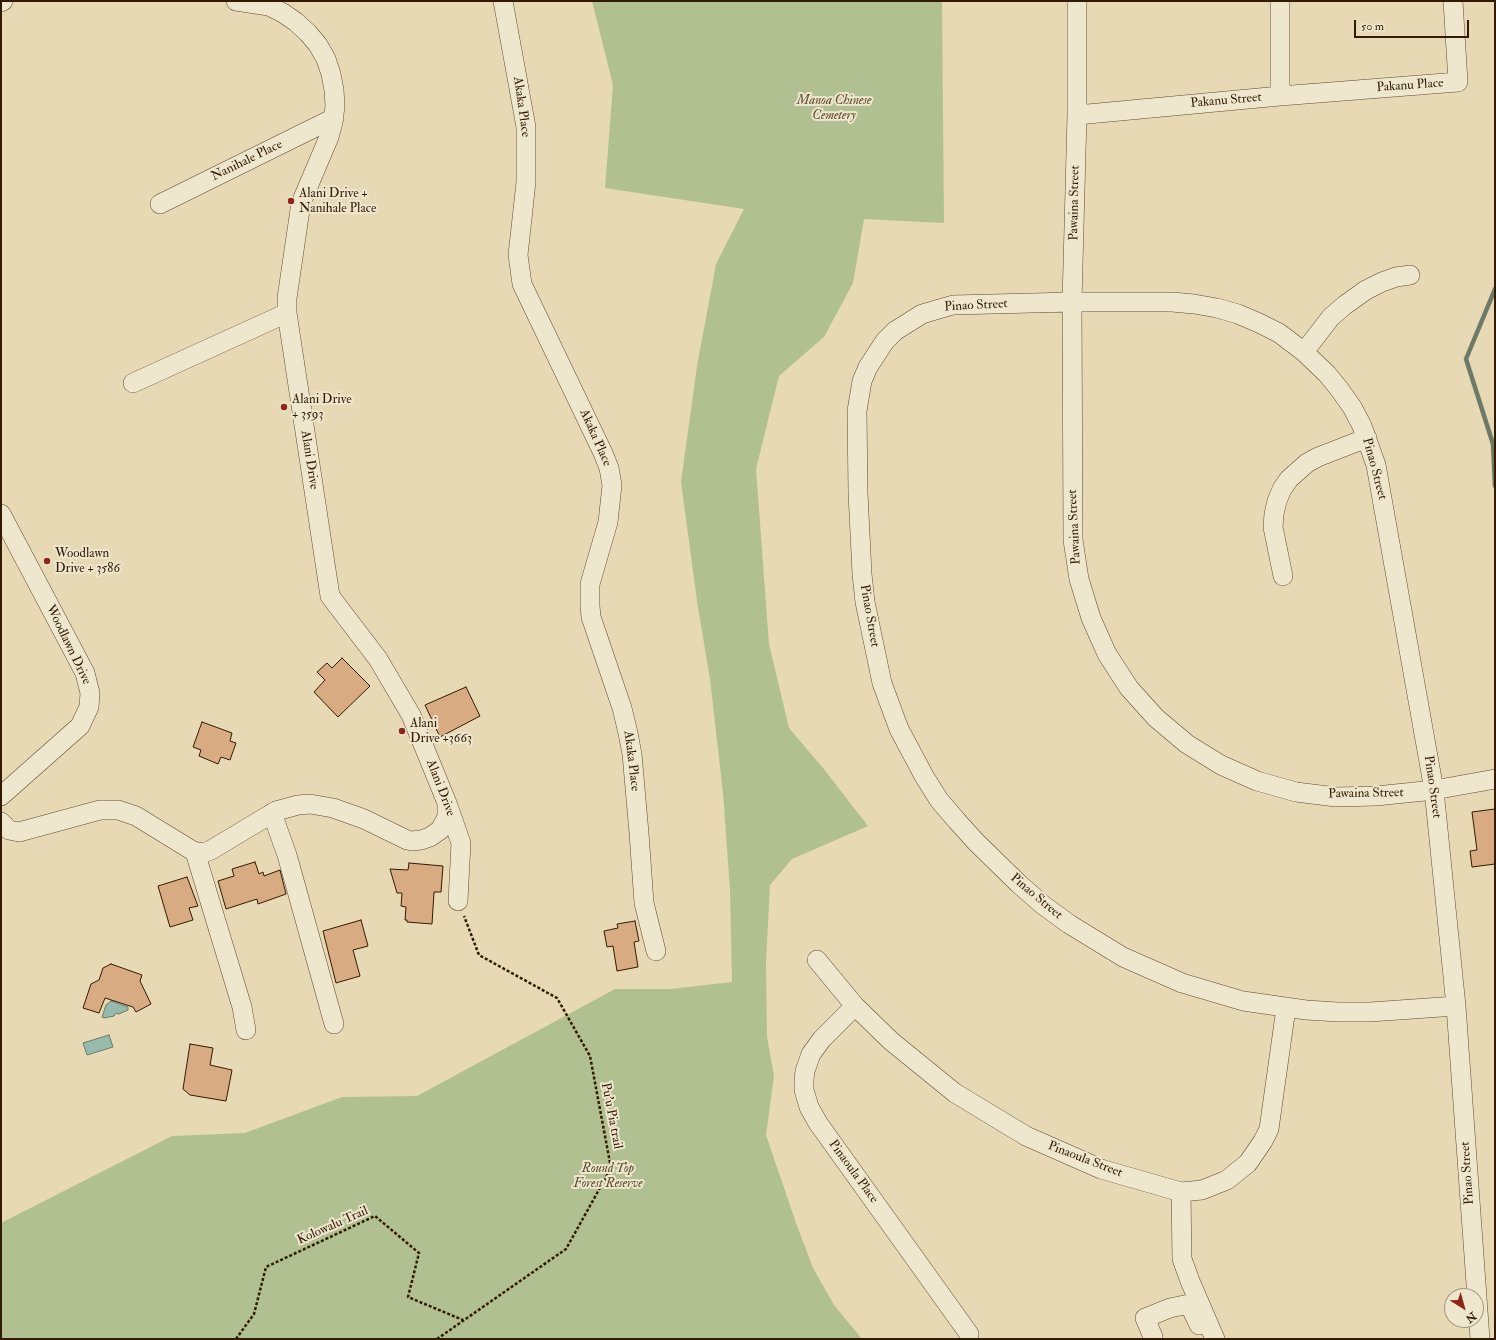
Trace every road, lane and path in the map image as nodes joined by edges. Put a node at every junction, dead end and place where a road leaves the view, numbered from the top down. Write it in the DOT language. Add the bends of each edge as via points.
graph roads {
  1 [pos="237,1"];
  2 [pos="503,1"];
  3 [pos="1077,1"];
  4 [pos="1280,1"];
  5 [pos="1453,1"];
  6 [pos="1280,96"];
  7 [pos="1077,115"];
  8 [pos="334,118"];
  9 [pos="160,204"];
  10 [pos="1410,275"];
  11 [pos="1072,302"];
  12 [pos="287,313"];
  13 [pos="1304,352"];
  14 [pos="133,383"];
  15 [pos="1367,438"];
  16 [pos="1,514"];
  17 [pos="1283,576"];
  18 [pos="1495,779"];
  19 [pos="1434,790"];
  20 [pos="1,796"];
  21 [pos="447,803"];
  22 [pos="272,813"];
  23 [pos="1,822"];
  24 [pos="19,832"];
  25 [pos="1,844"];
  26 [pos="195,852"];
  27 [pos="458,901"];
  28 [pos="656,951"];
  29 [pos="818,960"];
  30 [pos="855,1006"];
  31 [pos="1456,1006"];
  32 [pos="1286,1008"];
  33 [pos="334,1024"];
  34 [pos="246,1030"];
  35 [pos="1181,1192"];
  36 [pos="463,1320"];
  37 [pos="969,1334"];
  38 [pos="1153,1337"];
  39 [pos="236,1339"];
  40 [pos="438,1339"];
  41 [pos="1204,1339"];
  42 [pos="1215,1339"];
  43 [pos="1480,1339"];
  1 -- 8 [label="street, Alani Drive" via="269,6 283,13 308,33 322,52 331,74"];
  2 -- 28 [label="street, Akaka Place" via="526,127 526,182 518,255 522,284 603,453 611,479 608,522 590,584 591,617 628,733 632,754 644,903"];
  3 -- 7 [label="street, Pawaina Street"];
  4 -- 6 [label="street, Pakanu Street"];
  5 -- 6 [label="street, Pakanu Place" via="1458,82"];
  6 -- 7 [label="street, Pakanu Street"];
  7 -- 11 [label="street, Pawaina Street"];
  8 -- 9 [label="street, Nanihale Place"];
  8 -- 12 [label="street, Alani Drive" via="329,137 301,203"];
  10 -- 13 [label="street" via="1382,282 1345,305 1331,318"];
  11 -- 13 [label="street, Pinao Street" via="1172,302 1216,308 1259,323"];
  11 -- 19 [label="street, Pawaina Street" via="1073,540 1078,573 1091,618 1107,654 1129,688 1156,718 1187,744 1220,765 1257,781 1296,792 1336,797"];
  11 -- 32 [label="street, Pinao Street" via="953,305 937,308 895,331 875,353 868,367 862,381 857,410 862,574 868,618 882,683 910,752 939,800 976,842 1043,905 1095,942 1152,971 1212,993"];
  12 -- 14 [label="street"];
  12 -- 21 [label="street, Alani Drive" via="330,596 378,659 411,715"];
  13 -- 15 [label="street, Pinao Street" via="1340,390 1352,407"];
  15 -- 17 [label="street" via="1307,463 1282,489 1275,507 1273,526"];
  15 -- 19 [label="street, Pinao Street" via="1380,485"];
  16 -- 20 [label="street, Woodlawn Drive" via="85,673 90,700 84,720 75,731"];
  18 -- 19 [label="street, Pawaina Street"];
  19 -- 31 [label="street, Pinao Street"];
  21 -- 22 [label="street" via="447,817 440,830 430,837 416,841 407,840 364,819 322,806 298,805"];
  21 -- 27 [label="street, Alani Drive" via="461,843"];
  22 -- 26 [label="street" via="211,850"];
  22 -- 33 [label="street"];
  23 -- 24 [label="street" via="9,830"];
  24 -- 25 [label="street"];
  24 -- 26 [label="street" via="100,810 118,810 136,816"];
  26 -- 34 [label="street" via="242,1008"];
  27 -- 36 [label="path, Pu'u Pia trail" via="479,955 557,998 590,1056 611,1168 566,1249"];
  29 -- 30 [label="street, Pinaoula Street"];
  30 -- 35 [label="street, Pinaoula Street" via="891,1041 955,1093 1026,1136 1101,1169"];
  30 -- 37 [label="street, Pinaoula Place" via="822,1039 811,1054 804,1080 809,1107"];
  31 -- 32 [label="street, Pinao Street" via="1370,1012"];
  31 -- 43 [label="street, Pinao Street"];
  32 -- 35 [label="street, Pinaoula Street" via="1269,1129 1263,1142 1248,1163 1227,1180 1202,1190"];
  35 -- 42 [label="street" via="1182,1259"];
  36 -- 39 [label="path, Kolowalu Trail" via="408,1297 419,1254 376,1216 266,1267 254,1314"];
  36 -- 40 [label="path, Pu'u Pia trail"];
  38 -- 41 [label="street" via="1145,1318 1189,1304"];
}
